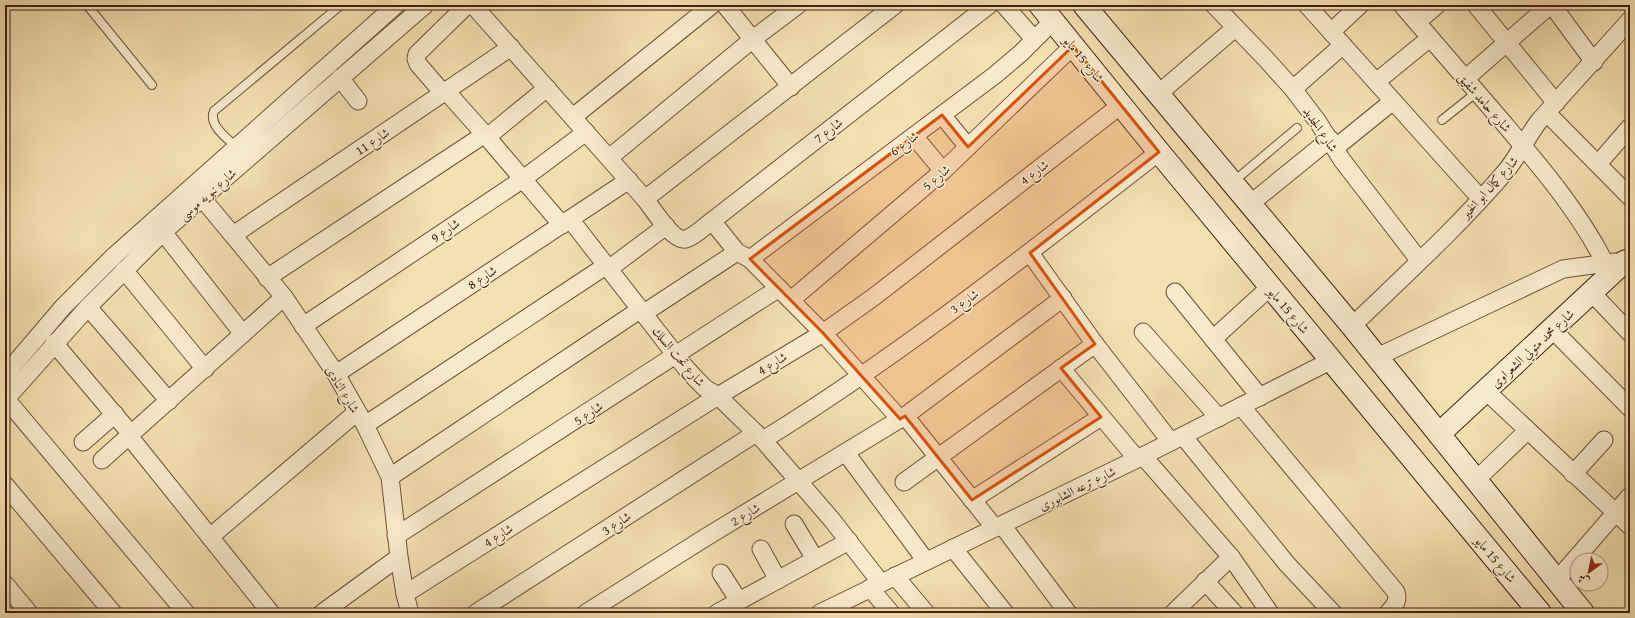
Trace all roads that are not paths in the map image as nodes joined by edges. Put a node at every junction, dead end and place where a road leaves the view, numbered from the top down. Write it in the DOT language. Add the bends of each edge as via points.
graph roads {
  1 [pos="87,5"];
  2 [pos="341,5"];
  3 [pos="396,5"];
  4 [pos="425,5"];
  5 [pos="467,5"];
  6 [pos="473,5"];
  7 [pos="712,5"];
  8 [pos="725,5"];
  9 [pos="798,5"];
  10 [pos="895,5"];
  11 [pos="989,5"];
  12 [pos="1004,5"];
  13 [pos="1084,5"];
  14 [pos="1214,5"];
  15 [pos="1307,5"];
  16 [pos="1360,5"];
  17 [pos="1402,5"];
  18 [pos="1437,5"];
  19 [pos="1476,5"];
  20 [pos="1551,5"];
  21 [pos="1047,13"];
  22 [pos="1630,20"];
  23 [pos="1416,22"];
  24 [pos="1235,28"];
  25 [pos="1331,32"];
  26 [pos="1430,38"];
  27 [pos="753,39"];
  28 [pos="1034,39"];
  29 [pos="1507,43"];
  30 [pos="1343,45"];
  31 [pos="1073,46"];
  32 [pos="511,47"];
  33 [pos="1594,62"];
  34 [pos="340,78"];
  35 [pos="1465,79"];
  36 [pos="1376,82"];
  37 [pos="152,85"];
  38 [pos="791,87"];
  39 [pos="547,88"];
  40 [pos="1293,89"];
  41 [pos="444,92"];
  42 [pos="1477,92"];
  43 [pos="1158,94"];
  44 [pos="358,101"];
  45 [pos="1393,101"];
  46 [pos="1121,105"];
  47 [pos="1552,108"];
  48 [pos="942,115"];
  49 [pos="573,117"];
  50 [pos="1442,120"];
  51 [pos="1630,126"];
  52 [pos="1297,128"];
  53 [pos="586,132"];
  54 [pos="486,136"];
  55 [pos="914,136"];
  56 [pos="1332,144"];
  57 [pos="1523,146"];
  58 [pos="236,147"];
  59 [pos="968,147"];
  60 [pos="1159,152"];
  61 [pos="609,158"];
  62 [pos="1598,164"];
  63 [pos="943,171"];
  64 [pos="523,179"];
  65 [pos="629,180"];
  66 [pos="1233,183"];
  67 [pos="1630,197"];
  68 [pos="202,198"];
  69 [pos="1481,198"];
  70 [pos="645,199"];
  71 [pos="1250,204"];
  72 [pos="712,221"];
  73 [pos="566,222"];
  74 [pos="666,226"];
  75 [pos="163,232"];
  76 [pos="233,235"];
  77 [pos="1030,253"];
  78 [pos="744,256"];
  79 [pos="1420,260"];
  80 [pos="1625,260"];
  81 [pos="608,266"];
  82 [pos="124,270"];
  83 [pos="267,278"];
  84 [pos="1270,287"];
  85 [pos="1175,292"];
  86 [pos="1592,293"];
  87 [pos="785,294"];
  88 [pos="284,297"];
  89 [pos="1063,298"];
  90 [pos="88,307"];
  91 [pos="642,311"];
  92 [pos="303,326"];
  93 [pos="1352,326"];
  94 [pos="1552,329"];
  95 [pos="1143,332"];
  96 [pos="823,333"];
  97 [pos="1630,333"];
  98 [pos="243,334"];
  99 [pos="1213,339"];
  100 [pos="54,343"];
  101 [pos="1095,344"];
  102 [pos="676,355"];
  103 [pos="1377,357"];
  104 [pos="1332,360"];
  105 [pos="1061,368"];
  106 [pos="205,369"];
  107 [pos="5,374"];
  108 [pos="336,374"];
  109 [pos="861,376"];
  110 [pos="1486,391"];
  111 [pos="718,396"];
  112 [pos="1260,396"];
  113 [pos="6,400"];
  114 [pos="168,401"];
  115 [pos="1241,406"];
  116 [pos="1630,408"];
  117 [pos="115,414"];
  118 [pos="1101,417"];
  119 [pos="361,418"];
  120 [pos="903,418"];
  121 [pos="1219,418"];
  122 [pos="1527,431"];
  123 [pos="1439,434"];
  124 [pos="130,435"];
  125 [pos="759,436"];
  126 [pos="1177,439"];
  127 [pos="1604,440"];
  128 [pos="83,442"];
  129 [pos="846,453"];
  130 [pos="938,457"];
  131 [pos="1140,458"];
  132 [pos="102,460"];
  133 [pos="1573,474"];
  134 [pos="390,477"];
  135 [pos="1476,480"];
  136 [pos="800,481"];
  137 [pos="904,482"];
  138 [pos="5,485"];
  139 [pos="1630,496"];
  140 [pos="972,500"];
  141 [pos="1616,513"];
  142 [pos="794,524"];
  143 [pos="999,526"];
  144 [pos="1630,526"];
  145 [pos="396,536"];
  146 [pos="210,537"];
  147 [pos="849,541"];
  148 [pos="954,548"];
  149 [pos="761,549"];
  150 [pos="399,557"];
  151 [pos="1231,558"];
  152 [pos="815,559"];
  153 [pos="926,561"];
  154 [pos="721,572"];
  155 [pos="778,580"];
  156 [pos="1557,580"];
  157 [pos="1205,581"];
  158 [pos="882,582"];
  159 [pos="5,584"];
  160 [pos="405,594"];
  161 [pos="739,601"];
  162 [pos="1231,612"];
  163 [pos="29,613"];
  164 [pos="113,613"];
  165 [pos="186,613"];
  166 [pos="271,613"];
  167 [pos="322,613"];
  168 [pos="410,613"];
  169 [pos="476,613"];
  170 [pos="586,613"];
  171 [pos="717,613"];
  172 [pos="820,613"];
  173 [pos="891,613"];
  174 [pos="926,613"];
  175 [pos="1005,613"];
  176 [pos="1068,613"];
  177 [pos="1173,613"];
  178 [pos="1270,613"];
  179 [pos="1333,613"];
  180 [pos="1388,613"];
  181 [pos="1540,613"];
  182 [pos="1583,613"];
  1 -- 37 [label="lane"];
  2 -- 58 [label="lane" via="214,111 212,118 215,125"];
  3 -- 58 [label="street, شارع نبويه موسى"];
  4 -- 34 [label="street, شارع نبويه موسى"];
  5 -- 41 [label="street, شارع تحت السلك" via="417,54 418,64"];
  6 -- 32 [label="street, شارع 7"];
  7 -- 49 [label="street"];
  8 -- 27 [label="street"];
  9 -- 27 [label="street"];
  10 -- 38 [label="street"];
  11 -- 72 [label="street, شارع 7"];
  12 -- 28 [label="street"];
  13 -- 43 [label="main road"];
  14 -- 24 [label="street, شارع الجديد"];
  15 -- 25 [label="street"];
  16 -- 25 [label="street"];
  17 -- 23 [label="street, شارع حامد شفيق"];
  18 -- 23 [label="street"];
  19 -- 29 [label="street"];
  20 -- 29 [label="street"];
  20 -- 33 [label="street"];
  21 -- 28 [label="street, شارع 6"];
  21 -- 31 [label="main road, شارع 15 مايو"];
  22 -- 33 [label="street, شارع كمال ابو الخير"];
  23 -- 26 [label="street, شارع حامد شفيق"];
  24 -- 40 [label="street, شارع الجديد"];
  24 -- 43 [label="street"];
  25 -- 30 [label="street"];
  26 -- 35 [label="street, شارع حامد شفيق"];
  26 -- 36 [label="street"];
  27 -- 38 [label="street"];
  27 -- 61 [label="street"];
  28 -- 48 [label="street, شارع 6" via="995,75"];
  29 -- 35 [label="street"];
  29 -- 47 [label="street"];
  30 -- 36 [label="street"];
  30 -- 40 [label="street"];
  31 -- 46 [label="main road, شارع 15 مايو"];
  31 -- 59 [label="street, شارع 5"];
  32 -- 39 [label="street, شارع 7"];
  32 -- 41 [label="street, شارع 11"];
  33 -- 47 [label="street, شارع كمال ابو الخير"];
  34 -- 44 [label="street"];
  34 -- 68 [label="street, شارع نبويه موسى"];
  35 -- 42 [label="street, شارع حامد شفيق"];
  36 -- 45 [label="street"];
  38 -- 70 [label="street"];
  39 -- 49 [label="street, شارع 7"];
  39 -- 54 [label="street"];
  40 -- 56 [label="street, شارع الجديد"];
  41 -- 54 [label="street, شارع تحت السلك"];
  41 -- 76 [label="street, شارع 11"];
  42 -- 50 [label="lane"];
  42 -- 57 [label="street, شارع حامد شفيق"];
  43 -- 66 [label="main road"];
  45 -- 56 [label="street"];
  45 -- 69 [label="street"];
  46 -- 60 [label="main road, شارع 15 مايو"];
  46 -- 96 [label="street, شارع 4" via="875,296"];
  47 -- 57 [label="street, شارع كمال ابو الخير" via="1528,135"];
  47 -- 62 [label="street"];
  48 -- 55 [label="street, شارع 6"];
  48 -- 59 [label="street"];
  49 -- 53 [label="street, شارع 7"];
  51 -- 62 [label="street"];
  52 -- 66 [label="lane"];
  53 -- 61 [label="street, شارع 7"];
  53 -- 64 [label="street, شارع 9"];
  54 -- 64 [label="street, شارع تحت السلك"];
  54 -- 83 [label="street"];
  55 -- 63 [label="street"];
  55 -- 78 [label="street, شارع 6"];
  56 -- 71 [label="street"];
  56 -- 79 [label="street, شارع الجديد"];
  57 -- 69 [label="street, شارع كمال ابو الخير" via="1516,158"];
  57 -- 80 [label="street, شارع حامد شفيق" via="1591,236"];
  58 -- 107 [label="street, شارع نبويه موسى" via="114,256 63,307"];
  59 -- 63 [label="street, شارع 5"];
  60 -- 77 [label="street, شارع 3"];
  60 -- 84 [label="main road, شارع 15 مايو"];
  61 -- 65 [label="street, شارع 7"];
  62 -- 67 [label="street"];
  63 -- 87 [label="street, شارع 5"];
  64 -- 73 [label="street, شارع تحت السلك"];
  64 -- 92 [label="street, شارع 9"];
  65 -- 70 [label="street, شارع 7"];
  65 -- 73 [label="street, شارع 8"];
  66 -- 71 [label="main road"];
  68 -- 75 [label="street, شارع نبويه موسى"];
  68 -- 76 [label="street, شارع النادى"];
  69 -- 79 [label="street, شارع كمال ابو الخير"];
  70 -- 74 [label="street, شارع 7"];
  71 -- 93 [label="main road"];
  72 -- 74 [label="street, شارع 7" via="686,239 678,238"];
  72 -- 78 [label="street"];
  73 -- 81 [label="street, شارع تحت السلك"];
  73 -- 108 [label="street, شارع 8"];
  74 -- 81 [label="street"];
  75 -- 82 [label="street, شارع نبويه موسى"];
  75 -- 98 [label="street"];
  76 -- 83 [label="street, شارع النادى"];
  77 -- 89 [label="street"];
  77 -- 109 [label="street, شارع 3"];
  78 -- 87 [label="street"];
  78 -- 91 [label="street, شارع 6"];
  79 -- 93 [label="street, شارع كمال ابو الخير"];
  80 -- 86 [label="main road, شارع محمد متولي الشعراوى"];
  80 -- 103 [label="street" via="1564,269"];
  81 -- 91 [label="street, شارع تحت السلك"];
  81 -- 119 [label="street"];
  82 -- 90 [label="street, شارع نبويه موسى"];
  82 -- 106 [label="street"];
  83 -- 88 [label="street, شارع النادى"];
  84 -- 99 [label="street"];
  84 -- 104 [label="main road, شارع 15 مايو"];
  85 -- 99 [label="street"];
  86 -- 94 [label="main road, شارع محمد متولي الشعراوى"];
  86 -- 97 [label="street"];
  87 -- 96 [label="street"];
  87 -- 102 [label="street, شارع 5"];
  88 -- 92 [label="street, شارع النادى"];
  88 -- 98 [label="street"];
  89 -- 101 [label="street"];
  89 -- 120 [label="street, شارع 2"];
  90 -- 100 [label="street, شارع نبويه موسى"];
  90 -- 114 [label="street"];
  91 -- 102 [label="street, شارع تحت السلك"];
  91 -- 134 [label="street, شارع 6"];
  92 -- 108 [label="street, شارع النادى"];
  93 -- 103 [label="main road"];
  94 -- 110 [label="main road, شارع محمد متولي الشعراوى"];
  94 -- 116 [label="street"];
  95 -- 121 [label="street"];
  96 -- 109 [label="street"];
  96 -- 111 [label="street, شارع 4"];
  98 -- 106 [label="street"];
  99 -- 112 [label="street"];
  100 -- 113 [label="street, شارع نبويه موسى"];
  100 -- 117 [label="street"];
  101 -- 105 [label="street"];
  101 -- 126 [label="street"];
  102 -- 111 [label="street, شارع تحت السلك" via="705,388"];
  102 -- 145 [label="street, شارع 5"];
  103 -- 123 [label="main road"];
  104 -- 112 [label="street, شارع ترعه الشابورى"];
  104 -- 181 [label="main road, شارع 15 مايو"];
  105 -- 118 [label="street"];
  105 -- 130 [label="street"];
  106 -- 114 [label="street"];
  108 -- 119 [label="street, شارع النادى"];
  109 -- 120 [label="street"];
  109 -- 125 [label="street, شارع 3" via="814,408"];
  110 -- 122 [label="street"];
  110 -- 123 [label="main road, شارع محمد متولي الشعراوى"];
  111 -- 125 [label="street, شارع تحت السلك"];
  111 -- 160 [label="street, شارع 4"];
  112 -- 115 [label="street, شارع ترعه الشابورى"];
  113 -- 165 [label="street"];
  114 -- 124 [label="street"];
  115 -- 121 [label="street, شارع ترعه الشابورى"];
  115 -- 180 [label="street" via="1396,592 1397,602"];
  117 -- 124 [label="street"];
  117 -- 128 [label="street"];
  118 -- 131 [label="street"];
  118 -- 140 [label="street"];
  119 -- 134 [label="street, شارع النادى"];
  119 -- 146 [label="street"];
  120 -- 129 [label="street, شارع 2"];
  120 -- 130 [label="street"];
  121 -- 126 [label="street, شارع ترعه الشابورى"];
  122 -- 133 [label="street"];
  122 -- 135 [label="street"];
  123 -- 135 [label="main road"];
  124 -- 132 [label="street"];
  124 -- 146 [label="street"];
  125 -- 136 [label="street, شارع تحت السلك"];
  125 -- 169 [label="street, شارع 3"];
  126 -- 131 [label="street, شارع ترعه الشابورى"];
  126 -- 179 [label="street" via="1286,564"];
  127 -- 133 [label="street"];
  129 -- 136 [label="street, شارع 2"];
  129 -- 153 [label="street"];
  130 -- 137 [label="street"];
  130 -- 140 [label="street"];
  131 -- 143 [label="street, شارع ترعه الشابورى"];
  131 -- 151 [label="street"];
  133 -- 141 [label="street"];
  134 -- 145 [label="street, شارع النادى"];
  135 -- 156 [label="main road"];
  136 -- 147 [label="street, شارع تحت السلك"];
  136 -- 170 [label="street, شارع 2"];
  138 -- 164 [label="street"];
  139 -- 141 [label="street"];
  140 -- 143 [label="street"];
  141 -- 144 [label="street"];
  141 -- 156 [label="street"];
  142 -- 152 [label="street"];
  143 -- 148 [label="street, شارع ترعه الشابورى"];
  143 -- 176 [label="street"];
  145 -- 150 [label="street, شارع النادى"];
  146 -- 166 [label="street"];
  147 -- 152 [label="street"];
  147 -- 158 [label="street, شارع تحت السلك"];
  148 -- 153 [label="street, شارع ترعه الشابورى"];
  148 -- 175 [label="street"];
  149 -- 155 [label="street"];
  150 -- 160 [label="street, شارع النادى"];
  150 -- 167 [label="street"];
  151 -- 157 [label="street"];
  151 -- 178 [label="street"];
  152 -- 155 [label="street"];
  153 -- 158 [label="street, شارع ترعه الشابورى"];
  154 -- 161 [label="street"];
  155 -- 161 [label="street"];
  156 -- 182 [label="main road"];
  157 -- 162 [label="street"];
  157 -- 177 [label="street"];
  158 -- 172 [label="street, شارع ترعه الشابورى"];
  158 -- 173 [label="street"];
  158 -- 174 [label="street"];
  159 -- 163 [label="street"];
  160 -- 168 [label="street, شارع النادى"];
  161 -- 171 [label="street"];
}
